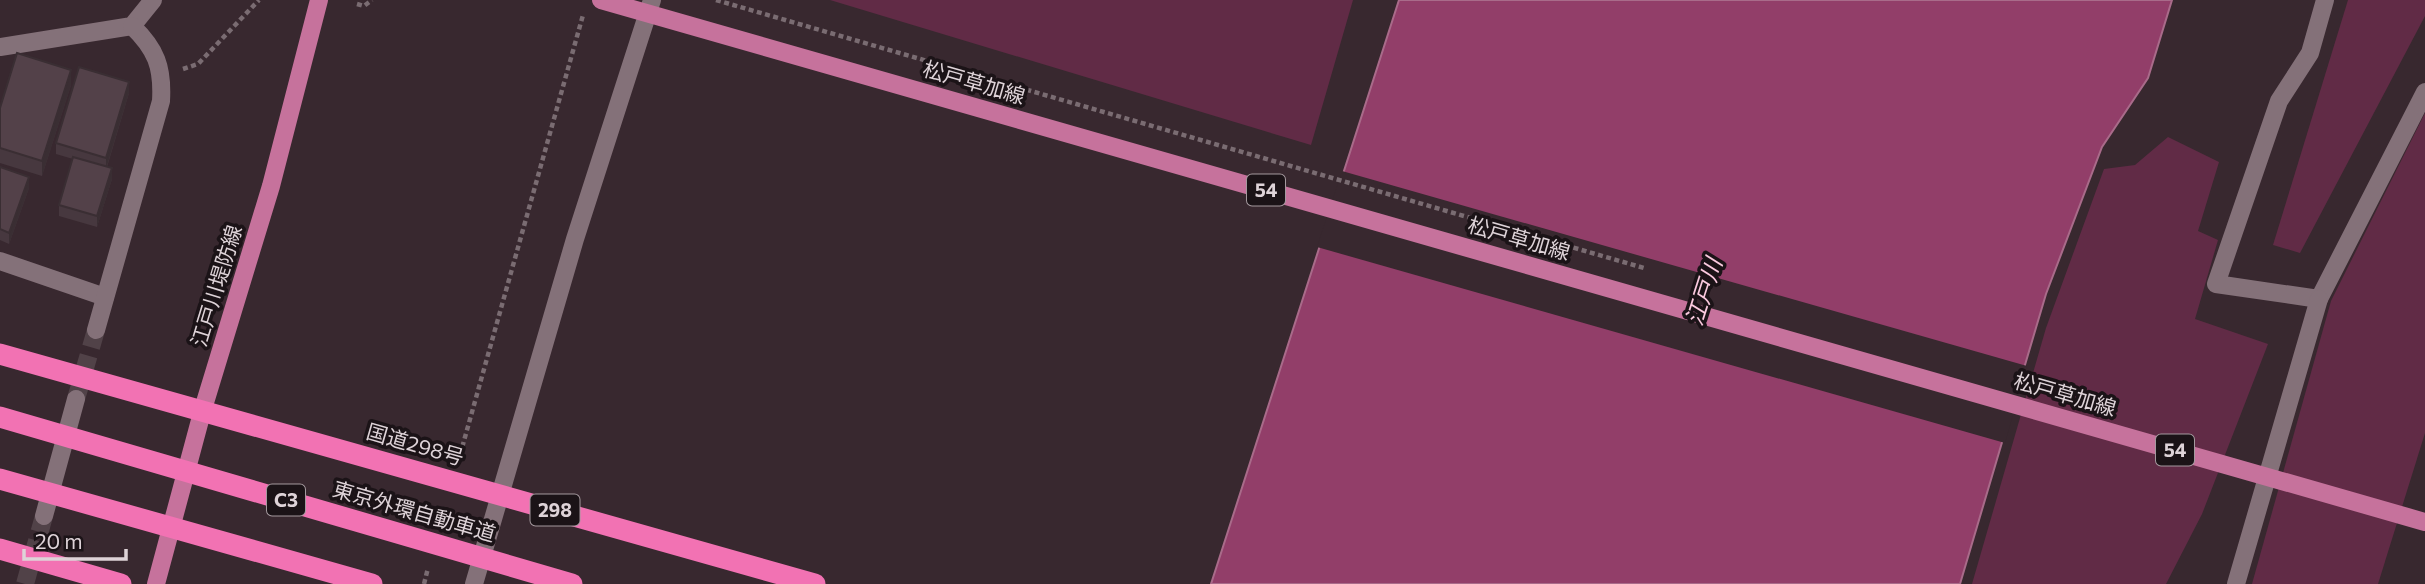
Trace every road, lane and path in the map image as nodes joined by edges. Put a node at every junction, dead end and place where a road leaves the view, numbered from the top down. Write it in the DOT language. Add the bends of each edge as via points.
graph roads {
  1 [pos="153,0"];
  2 [pos="259,0"];
  3 [pos="319,0"];
  4 [pos="372,0"];
  5 [pos="601,0"];
  6 [pos="652,0"];
  7 [pos="716,0"];
  8 [pos="2325,0"];
  9 [pos="358,4"];
  10 [pos="584,13"];
  11 [pos="132,26"];
  12 [pos="2,52"];
  13 [pos="198,64"];
  14 [pos="2425,92"];
  15 [pos="0,261"];
  16 [pos="1651,270"];
  17 [pos="105,297"];
  18 [pos="2319,299"];
  19 [pos="96,330"];
  20 [pos="0,354"];
  21 [pos="76,399"];
  22 [pos="204,409"];
  23 [pos="0,417"];
  24 [pos="456,467"];
  25 [pos="0,479"];
  26 [pos="44,516"];
  27 [pos="2422,521"];
  28 [pos="6,551"];
  29 [pos="431,558"];
  30 [pos="121,584"];
  31 [pos="156,584"];
  32 [pos="372,584"];
  33 [pos="424,584"];
  34 [pos="474,584"];
  35 [pos="572,584"];
  36 [pos="816,584"];
  37 [pos="2236,584"];
  1 -- 11 [label="street"];
  2 -- 13 [label="path"];
  3 -- 22 [label="main road, 江戸川堤防線" via="271,187"];
  4 -- 9 [label="path" via="364,6"];
  5 -- 27 [label="main road, 松戸草加線 / 54"];
  6 -- 34 [label="street" via="575,239"];
  7 -- 16 [label="path"];
  8 -- 18 [label="street" via="2310,53 2279,101 2216,284"];
  10 -- 24 [label="path"];
  11 -- 12 [label="street"];
  11 -- 17 [label="street" via="158,57 161,101"];
  14 -- 18 [label="street"];
  15 -- 17 [label="street"];
  17 -- 19 [label="street"];
  18 -- 37 [label="street"];
  20 -- 22 [label="highway, 国道298号 / 298"];
  21 -- 26 [label="street"];
  22 -- 31 [label="main road, 江戸川堤防線"];
  22 -- 36 [label="highway, 国道298号 / 298"];
  23 -- 35 [label="highway, 東京外環自動車道 / C3"];
  25 -- 32 [label="highway"];
  28 -- 30 [label="highway"];
  29 -- 33 [label="path"];
}
